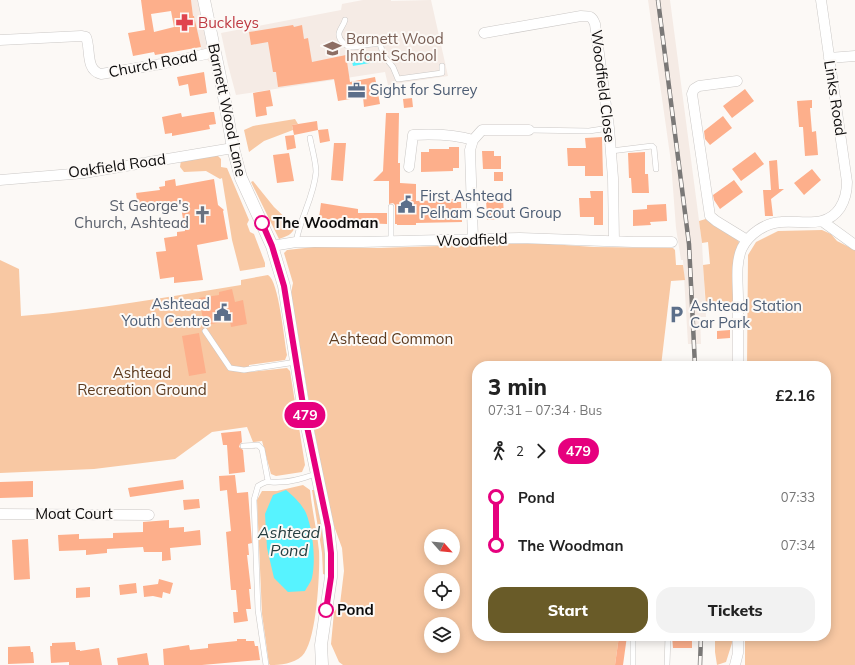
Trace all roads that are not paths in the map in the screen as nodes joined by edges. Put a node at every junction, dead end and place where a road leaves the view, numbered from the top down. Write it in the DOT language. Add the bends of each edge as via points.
graph roads {
  1 [pos="204,0"];
  2 [pos="821,0"];
  3 [pos="345,20"];
  4 [pos="484,33"];
  5 [pos="0,40"];
  6 [pos="215,52"];
  7 [pos="855,56"];
  8 [pos="829,58"];
  9 [pos="442,66"];
  10 [pos="737,81"];
  11 [pos="609,128"];
  12 [pos="529,130"];
  13 [pos="310,138"];
  14 [pos="473,140"];
  15 [pos="232,148"];
  16 [pos="611,151"];
  17 [pos="409,167"];
  18 [pos="656,169"];
  19 [pos="0,180"];
  20 [pos="391,207"];
  21 [pos="822,221"];
  22 [pos="472,240"];
  23 [pos="747,240"];
  24 [pos="614,241"];
  25 [pos="296,242"];
  26 [pos="391,242"];
  27 [pos="672,242"];
  28 [pos="855,245"];
  29 [pos="272,246"];
  30 [pos="205,331"];
  31 [pos="738,361"];
  32 [pos="296,362"];
  33 [pos="244,446"];
  34 [pos="316,474"];
  35 [pos="268,481"];
  36 [pos="0,514"];
  37 [pos="149,515"];
  38 [pos="633,641"];
  39 [pos="668,641"];
  40 [pos="738,641"];
  41 [pos="266,665"];
  42 [pos="322,665"];
  43 [pos="632,665"];
  44 [pos="667,665"];
  45 [pos="735,665"];
  1 -- 6 [label="street, Barnett Wood Lane"];
  2 -- 8 [label="street, Links Road"];
  3 -- 9 [label="lane" via="339,33 343,42 351,47 380,44 384,56 400,80 442,73"];
  4 -- 11 [label="street, Woodfield Close" via="581,16 593,18 596,24"];
  5 -- 6 [label="street, Church Road" via="86,37 91,68 95,73 101,74"];
  6 -- 15 [label="street, Barnett Wood Lane"];
  7 -- 8 [label="street"];
  8 -- 21 [label="street, Links Road" via="847,193 836,214"];
  10 -- 23 [label="street" via="700,86 694,89 692,94 710,216"];
  11 -- 12 [label="lane" via="589,131"];
  11 -- 16 [label="street, Woodfield Close"];
  12 -- 14 [label="street" via="482,130"];
  13 -- 25 [label="lane" via="316,171"];
  14 -- 17 [label="street" via="438,134 413,135"];
  14 -- 22 [label="street" via="470,150"];
  15 -- 19 [label="street, Oakfield Road" via="84,173"];
  15 -- 29 [label="street, Barnett Wood Lane" via="240,178"];
  16 -- 18 [label="lane" via="652,146"];
  16 -- 24 [label="street, Woodfield Close"];
  20 -- 26 [label="lane"];
  21 -- 23 [label="street" via="771,224 753,233"];
  21 -- 28 [label="street"];
  22 -- 24 [label="street, Woodfield" via="520,238"];
  22 -- 26 [label="street, Woodfield"];
  23 -- 31 [label="street" via="741,250 738,267"];
  24 -- 27 [label="street, Woodfield"];
  25 -- 26 [label="street, Woodfield"];
  25 -- 29 [label="street, Woodfield"];
  29 -- 32 [label="street, Barnett Wood Lane" via="284,286"];
  30 -- 32 [label="lane" via="230,368 244,370"];
  32 -- 34 [label="street, Barnett Wood Lane"];
  33 -- 35 [label="lane" via="258,445 262,450"];
  34 -- 35 [label="lane" via="303,479"];
  34 -- 42 [label="street, Barnett Wood Lane" via="331,553 331,577 321,645"];
  35 -- 41 [label="lane" via="258,486 254,500 258,610"];
  36 -- 37 [label="street, Moat Court"];
  38 -- 43 [label="lane"];
  39 -- 44 [label="lane"];
  40 -- 45 [label="street"];
}
